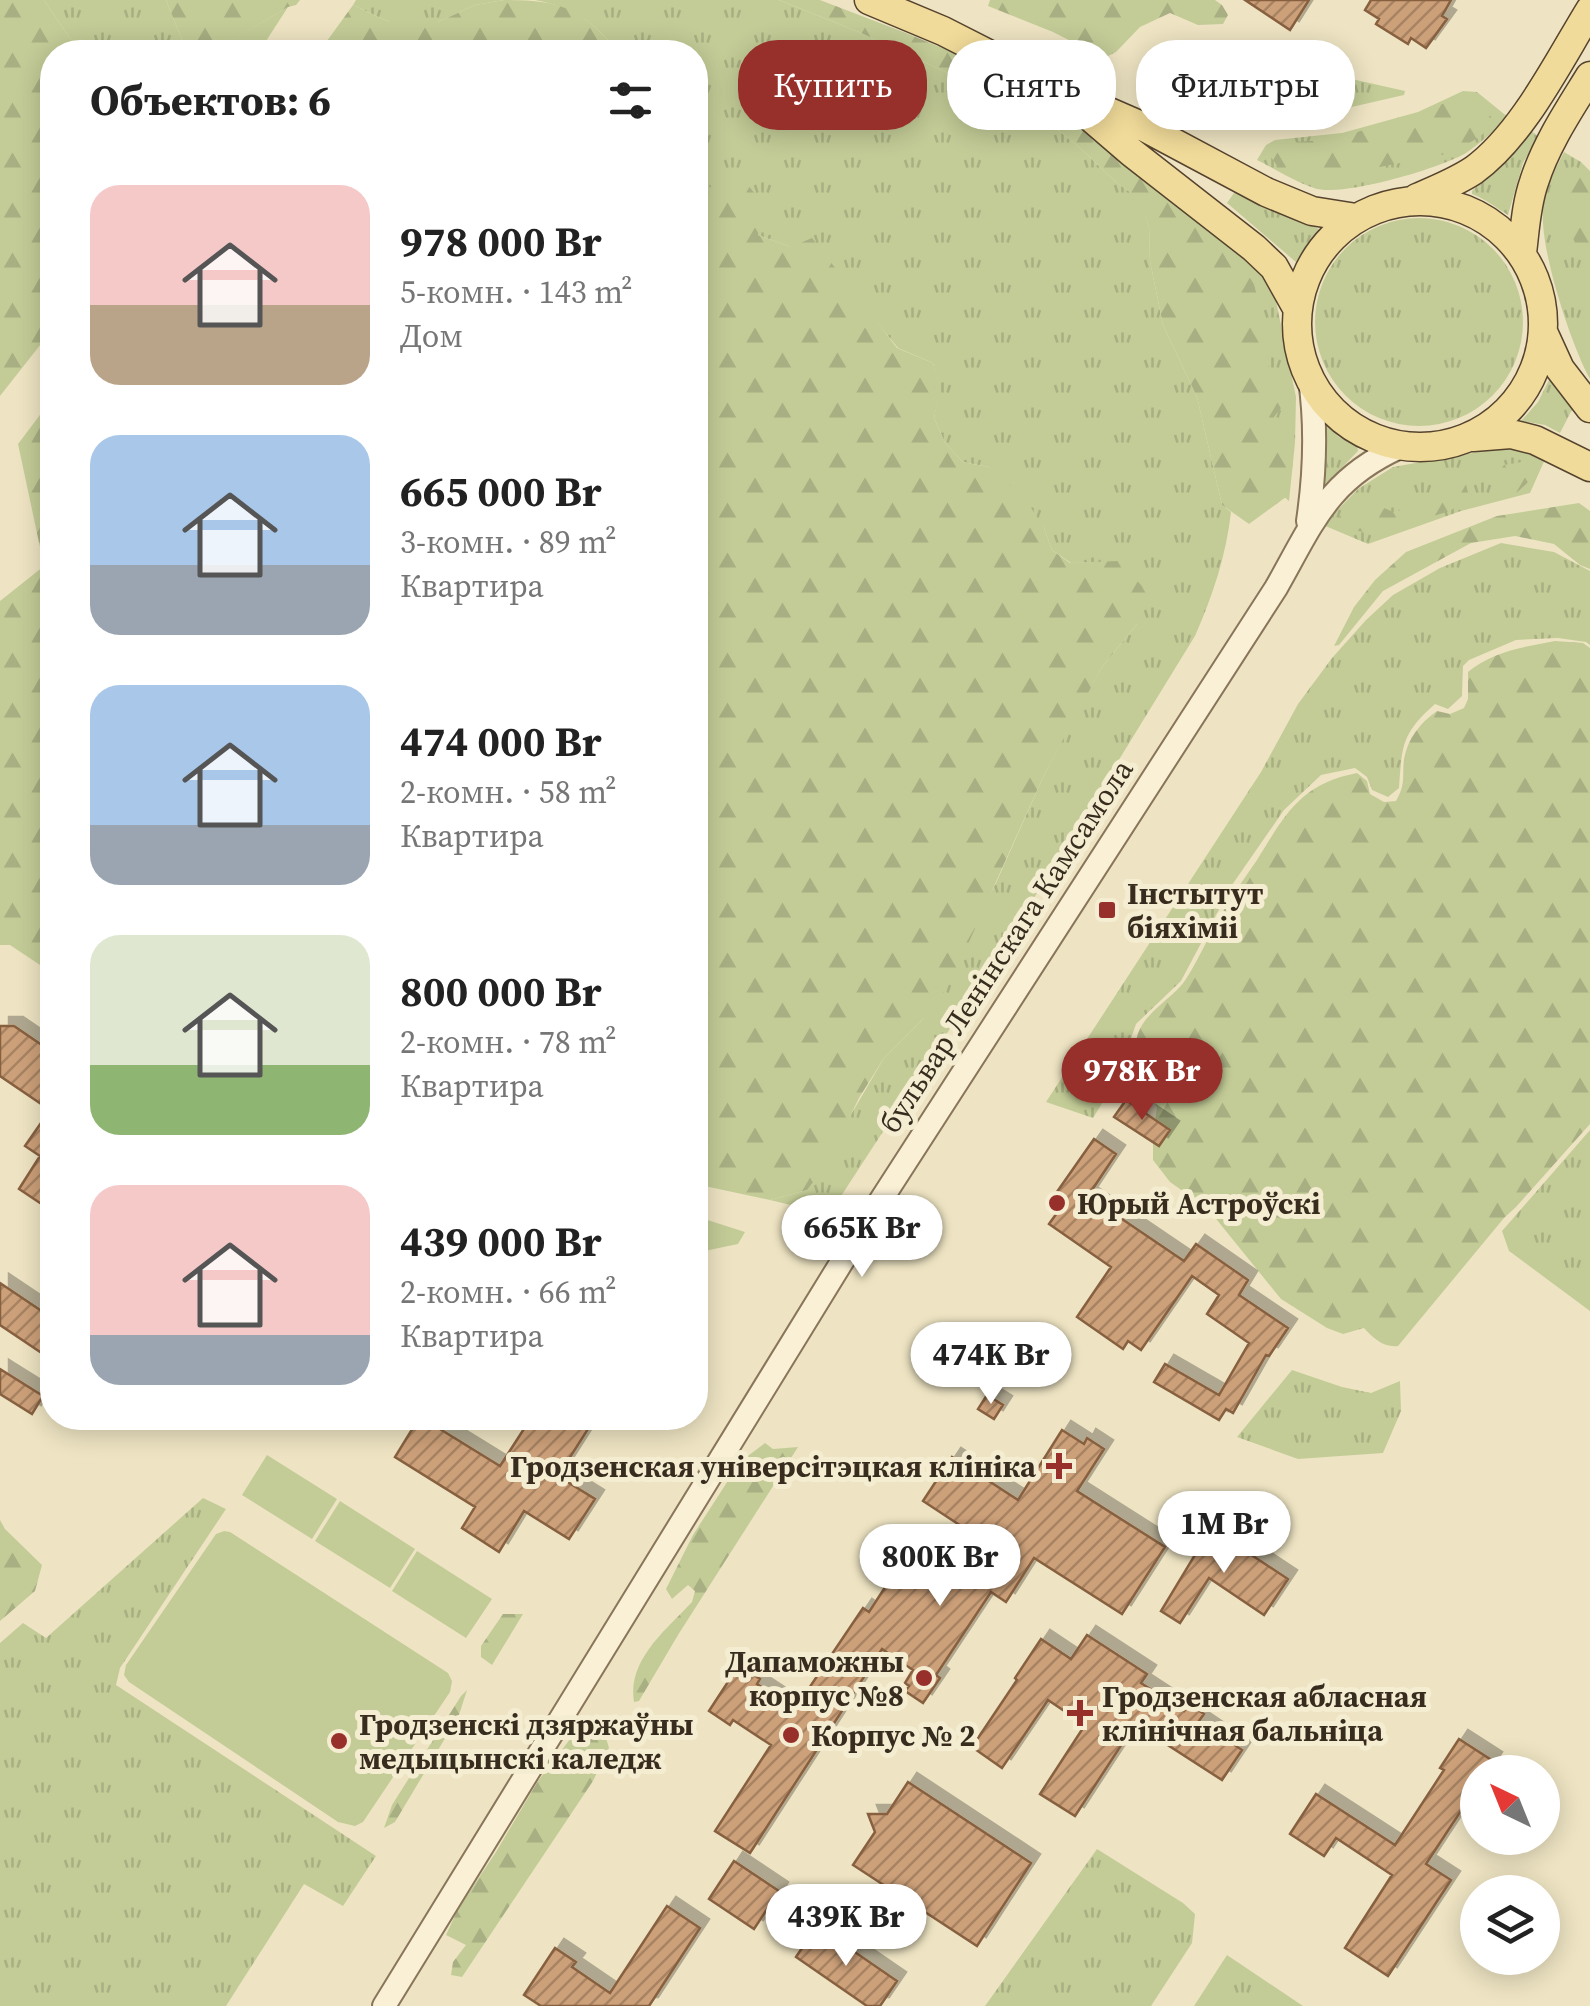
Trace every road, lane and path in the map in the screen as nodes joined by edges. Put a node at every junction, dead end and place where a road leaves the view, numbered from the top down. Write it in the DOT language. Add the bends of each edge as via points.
graph roads {
  1 [pos="869,0"];
  2 [pos="1590,10"];
  3 [pos="961,40"];
  4 [pos="1590,76"];
  5 [pos="1106,130"];
  6 [pos="1143,130"];
  7 [pos="1150,130"];
  8 [pos="1134,154"];
  9 [pos="1411,200"];
  10 [pos="1356,218"];
  11 [pos="1522,253"];
  12 [pos="1297,308"];
  13 [pos="1544,334"];
  14 [pos="1310,380"];
  15 [pos="1590,408"];
  16 [pos="1472,437"];
  17 [pos="1400,447"];
  18 [pos="1590,467"];
  19 [pos="1306,535"];
  20 [pos="384,2006"];
  1 -- 3 [label="main road"];
  2 -- 9 [label="main road" via="1495,152"];
  4 -- 11 [label="main road" via="1532,185"];
  5 -- 8 [label="main road"];
  6 -- 8 [label="main road" via="1131,142"];
  7 -- 10 [label="main road" via="1266,192 1312,211"];
  8 -- 12 [label="main road" via="1254,248 1274,267"];
  9 -- 10 [label="main road"];
  9 -- 11 [label="main road" via="1471,211 1500,228"];
  10 -- 12 [label="main road" via="1308,272"];
  11 -- 13 [label="main road" via="1543,305"];
  12 -- 14 [label="main road" via="1300,357"];
  13 -- 15 [label="main road"];
  13 -- 16 [label="main road" via="1522,395"];
  14 -- 17 [label="main road" via="1332,412 1364,435"];
  14 -- 19 [label="street, бульвар Ленінскага Камсамола" via="1316,443"];
  16 -- 17 [label="main road" via="1437,447"];
  16 -- 18 [label="main road" via="1535,440"];
  17 -- 19 [label="street, бульвар Ленінскага Камсамола" via="1347,478"];
  19 -- 20 [label="street, бульвар Ленінскага Камсамола" via="859,1234"];
}
